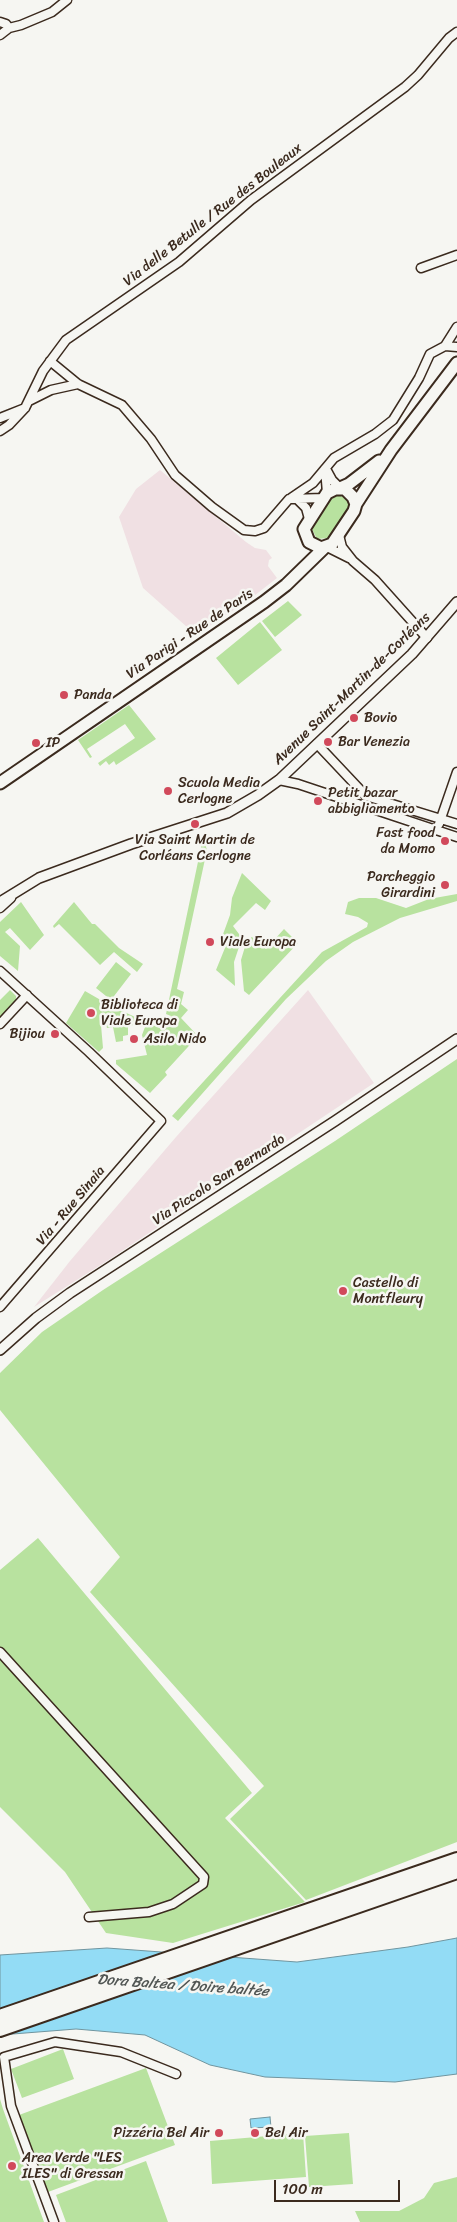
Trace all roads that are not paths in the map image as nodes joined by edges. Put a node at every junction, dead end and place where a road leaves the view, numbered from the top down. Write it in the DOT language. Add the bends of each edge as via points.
graph roads {
  1 [pos="67,0"];
  2 [pos="0,22"];
  3 [pos="9,28"];
  4 [pos="457,32"];
  5 [pos="0,35"];
  6 [pos="457,255"];
  7 [pos="421,268"];
  8 [pos="457,327"];
  9 [pos="445,346"];
  10 [pos="457,347"];
  11 [pos="50,360"];
  12 [pos="456,364"];
  13 [pos="78,384"];
  14 [pos="27,404"];
  15 [pos="0,418"];
  16 [pos="0,431"];
  17 [pos="391,450"];
  18 [pos="326,467"];
  19 [pos="340,488"];
  20 [pos="326,496"];
  21 [pos="293,499"];
  22 [pos="356,504"];
  23 [pos="309,519"];
  24 [pos="338,534"];
  25 [pos="307,540"];
  26 [pos="325,547"];
  27 [pos="353,561"];
  28 [pos="274,594"];
  29 [pos="457,602"];
  30 [pos="427,638"];
  31 [pos="317,744"];
  32 [pos="457,772"];
  33 [pos="278,780"];
  34 [pos="0,783"];
  35 [pos="440,819"];
  36 [pos="457,824"];
  37 [pos="437,831"];
  38 [pos="457,838"];
  39 [pos="15,894"];
  40 [pos="0,902"];
  41 [pos="0,908"];
  42 [pos="0,971"];
  43 [pos="27,995"];
  44 [pos="0,1024"];
  45 [pos="457,1039"];
  46 [pos="0,1308"];
  47 [pos="0,1350"];
  48 [pos="0,1652"];
  49 [pos="457,1860"];
  50 [pos="457,1871"];
  51 [pos="416,1880"];
  52 [pos="89,1917"];
  53 [pos="0,2017"];
  54 [pos="0,2029"];
  55 [pos="176,2074"];
  56 [pos="54,2222"];
  1 -- 3 [label="street" via="52,12"];
  2 -- 3 [label="street"];
  3 -- 5 [label="street"];
  4 -- 11 [label="street, Via delle Betulle / Rue des Bouleaux" via="405,87 251,200 164,273 66,340"];
  6 -- 7 [label="street"];
  8 -- 9 [label="street"];
  9 -- 10 [label="street"];
  9 -- 18 [label="street" via="430,354 419,378 385,428 334,458"];
  11 -- 13 [label="street"];
  11 -- 14 [label="street, Via delle Betulle / Rue des Bouleaux"];
  12 -- 17 [label="main road, Via Parigi - Rue de Paris"];
  13 -- 14 [label="street" via="51,390"];
  13 -- 21 [label="street" via="122,406 151,439 175,475 244,530 264,528"];
  14 -- 15 [label="street"];
  14 -- 16 [label="street, Via delle Betulle / Rue des Bouleaux"];
  17 -- 19 [label="main road, Via Parigi - Rue de Paris" via="366,472"];
  17 -- 22 [label="main road, Via Parigi - Rue de Paris"];
  18 -- 19 [label="street"];
  18 -- 20 [label="street"];
  18 -- 21 [label="street"];
  19 -- 20 [label="main road, Via Parigi - Rue de Paris"];
  19 -- 22 [label="main road" via="349,492"];
  20 -- 21 [label="street"];
  20 -- 23 [label="main road"];
  21 -- 23 [label="street" via="306,508"];
  22 -- 24 [label="main road, Via Parigi - Rue de Paris"];
  23 -- 25 [label="main road, Via Parigi - Rue de Paris" via="304,529"];
  24 -- 26 [label="main road, Via Parigi - Rue de Paris"];
  24 -- 27 [label="street" via="342,547"];
  25 -- 26 [label="main road"];
  25 -- 28 [label="main road, Via Parigi - Rue de Paris" via="305,556"];
  26 -- 27 [label="street"];
  26 -- 28 [label="main road, Via Parigi - Rue de Paris"];
  27 -- 30 [label="street" via="375,580"];
  28 -- 34 [label="main road, Via Parigi - Rue de Paris"];
  29 -- 30 [label="street, Avenue Saint-Martin-de-Corléans"];
  30 -- 31 [label="street, Avenue Saint-Martin-de-Corléans"];
  31 -- 33 [label="street, Avenue Saint-Martin-de-Corléans"];
  31 -- 35 [label="street" via="366,796"];
  32 -- 35 [label="street"];
  33 -- 37 [label="street"];
  33 -- 39 [label="street, Avenue Saint-Martin-de-Corléans" via="227,813 48,874"];
  35 -- 36 [label="street"];
  35 -- 37 [label="street"];
  37 -- 38 [label="street"];
  39 -- 40 [label="street, Avenue Saint-Martin-de-Corléans"];
  39 -- 41 [label="street"];
  42 -- 43 [label="street"];
  43 -- 44 [label="street"];
  43 -- 46 [label="street, Via - Rue Sinaia" via="161,1121"];
  45 -- 47 [label="street, Via Piccolo San Bernardo" via="77,1289 36,1318"];
  48 -- 52 [label="street" via="204,1877 203,1884 173,1904 148,1912"];
  49 -- 51 [label="highway"];
  50 -- 51 [label="highway"];
  51 -- 53 [label="highway"];
  51 -- 54 [label="highway"];
  55 -- 56 [label="street" via="122,2052 55,2042 4,2057 11,2106"];
}
